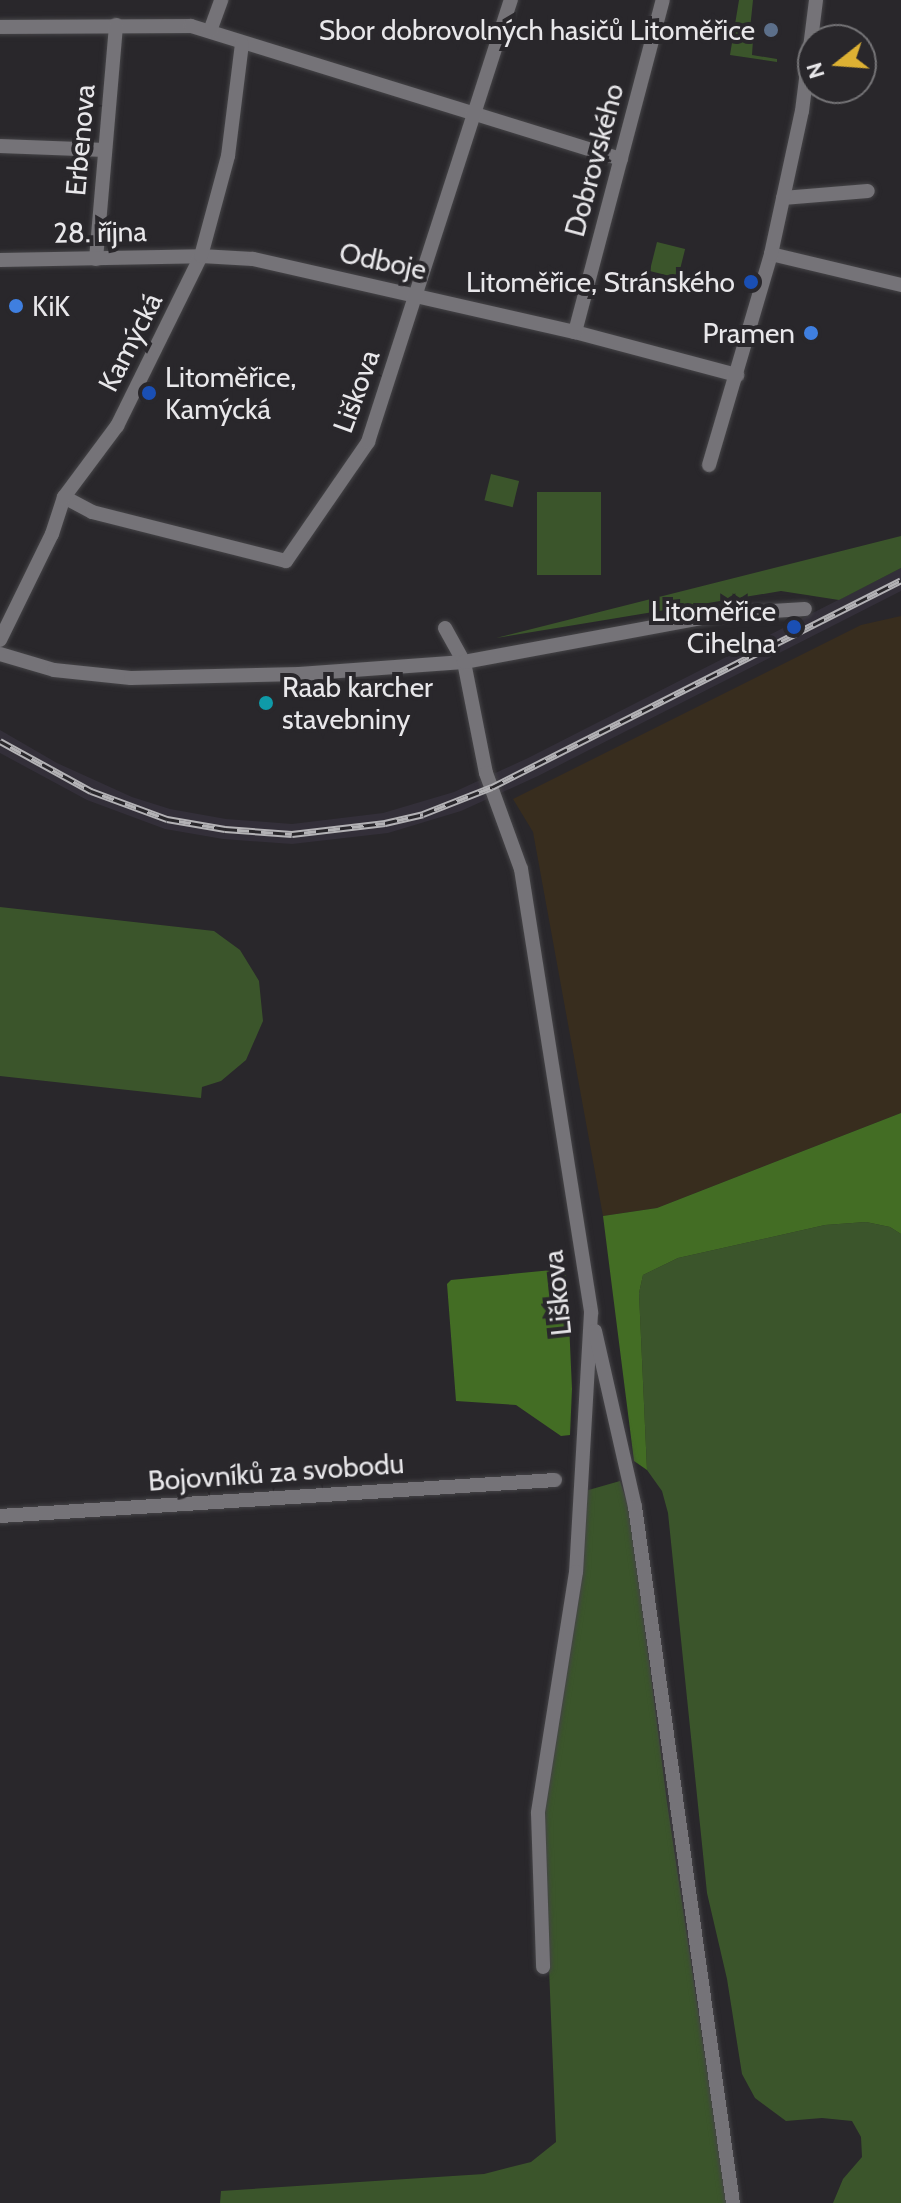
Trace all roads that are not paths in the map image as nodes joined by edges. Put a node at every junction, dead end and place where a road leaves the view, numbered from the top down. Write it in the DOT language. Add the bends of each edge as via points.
graph roads {
  1 [pos="221,0"];
  2 [pos="511,0"];
  3 [pos="663,0"];
  4 [pos="816,0"];
  5 [pos="116,25"];
  6 [pos="0,27"];
  7 [pos="210,31"];
  8 [pos="242,44"];
  9 [pos="476,113"];
  10 [pos="0,146"];
  11 [pos="105,150"];
  12 [pos="621,159"];
  13 [pos="868,191"];
  14 [pos="783,198"];
  15 [pos="771,254"];
  16 [pos="201,256"];
  17 [pos="96,259"];
  18 [pos="0,260"];
  19 [pos="901,285"];
  20 [pos="417,295"];
  21 [pos="575,332"];
  22 [pos="737,375"];
  23 [pos="709,465"];
  24 [pos="64,497"];
  25 [pos="805,609"];
  26 [pos="445,628"];
  27 [pos="0,640"];
  28 [pos="0,654"];
  29 [pos="464,662"];
  30 [pos="591,1313"];
  31 [pos="555,1480"];
  32 [pos="0,1516"];
  33 [pos="543,1967"];
  34 [pos="733,2203"];
  1 -- 7 [label="street"];
  2 -- 9 [label="street, Liškova"];
  3 -- 12 [label="street, Dobrovského"];
  4 -- 14 [label="street" via="802,111"];
  5 -- 6 [label="street"];
  5 -- 7 [label="street"];
  5 -- 11 [label="street, Erbenova"];
  7 -- 8 [label="street"];
  8 -- 9 [label="street"];
  8 -- 16 [label="street, Kamýcká" via="228,156"];
  9 -- 12 [label="street"];
  9 -- 20 [label="street, Liškova"];
  10 -- 11 [label="street"];
  11 -- 17 [label="street, Erbenova"];
  12 -- 21 [label="street, Dobrovského"];
  13 -- 14 [label="street"];
  14 -- 15 [label="street"];
  15 -- 19 [label="street"];
  15 -- 22 [label="street"];
  16 -- 17 [label="street, 28. října"];
  16 -- 20 [label="street, Odboje" via="253,259"];
  16 -- 24 [label="street, Kamýcká" via="117,426"];
  17 -- 18 [label="street, 28. října"];
  20 -- 21 [label="street, Odboje"];
  20 -- 24 [label="street, Liškova" via="368,442 286,561 92,512"];
  21 -- 22 [label="street, Odboje"];
  22 -- 23 [label="street"];
  24 -- 27 [label="street, Kamýcká" via="52,534"];
  25 -- 29 [label="street" via="723,614"];
  26 -- 29 [label="street, Liškova"];
  28 -- 29 [label="street" via="54,670 159,679"];
  29 -- 30 [label="street, Liškova" via="486,773 521,869"];
  30 -- 33 [label="street, Liškova" via="576,1572 538,1813"];
  30 -- 34 [label="street" via="635,1507"];
  31 -- 32 [label="street, Bojovníků za svobodu"];
}
